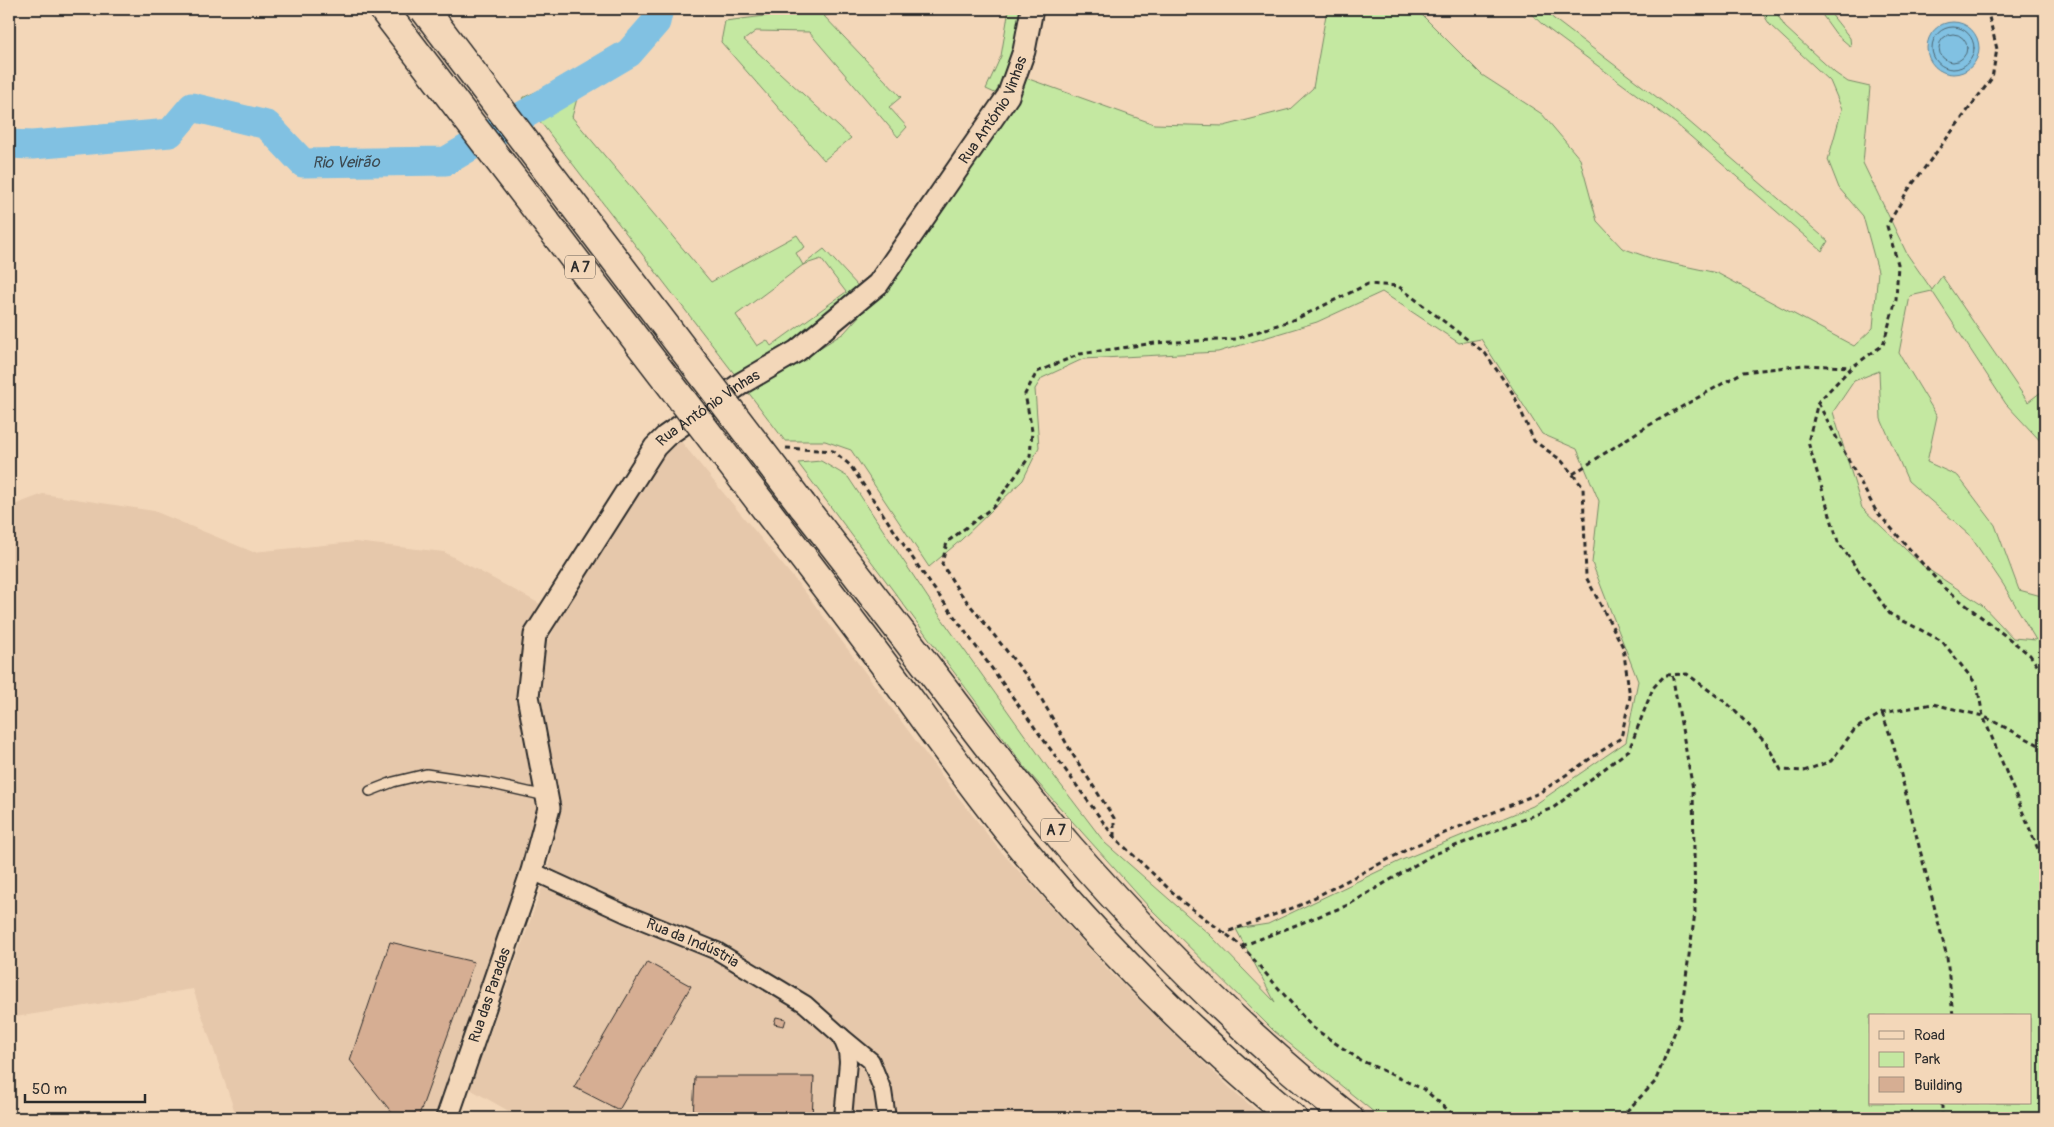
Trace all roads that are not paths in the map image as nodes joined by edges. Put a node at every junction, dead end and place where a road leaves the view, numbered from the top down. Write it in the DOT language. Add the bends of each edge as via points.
graph roads {
  1 [pos="383,9"];
  2 [pos="424,9"];
  3 [pos="1032,9"];
  4 [pos="370,791"];
  5 [pos="547,796"];
  6 [pos="532,871"];
  7 [pos="841,1036"];
  8 [pos="447,1118"];
  9 [pos="843,1118"];
  10 [pos="887,1118"];
  11 [pos="1293,1118"];
  12 [pos="1350,1118"];
  1 -- 11 [label="highway, A 7, bridge" via="990,807 1040,868 1180,1017"];
  2 -- 12 [label="highway, A 7, bridge" via="984,742 1070,847 1142,928 1207,993"];
  3 -- 5 [label="street, Rua António Vinhas" via="1024,51 1008,96 878,284 796,351 742,384 655,447 535,635 528,696"];
  4 -- 5 [label="lane" via="426,774"];
  5 -- 6 [label="street, Rua António Vinhas" via="549,808"];
  6 -- 7 [label="street, Rua da Indústria" via="717,952 806,1004"];
  6 -- 8 [label="street, Rua das Paradas"];
  7 -- 9 [label="street" via="848,1062"];
  7 -- 10 [label="street, Rua da Indústria" via="871,1061 883,1091"];
}
